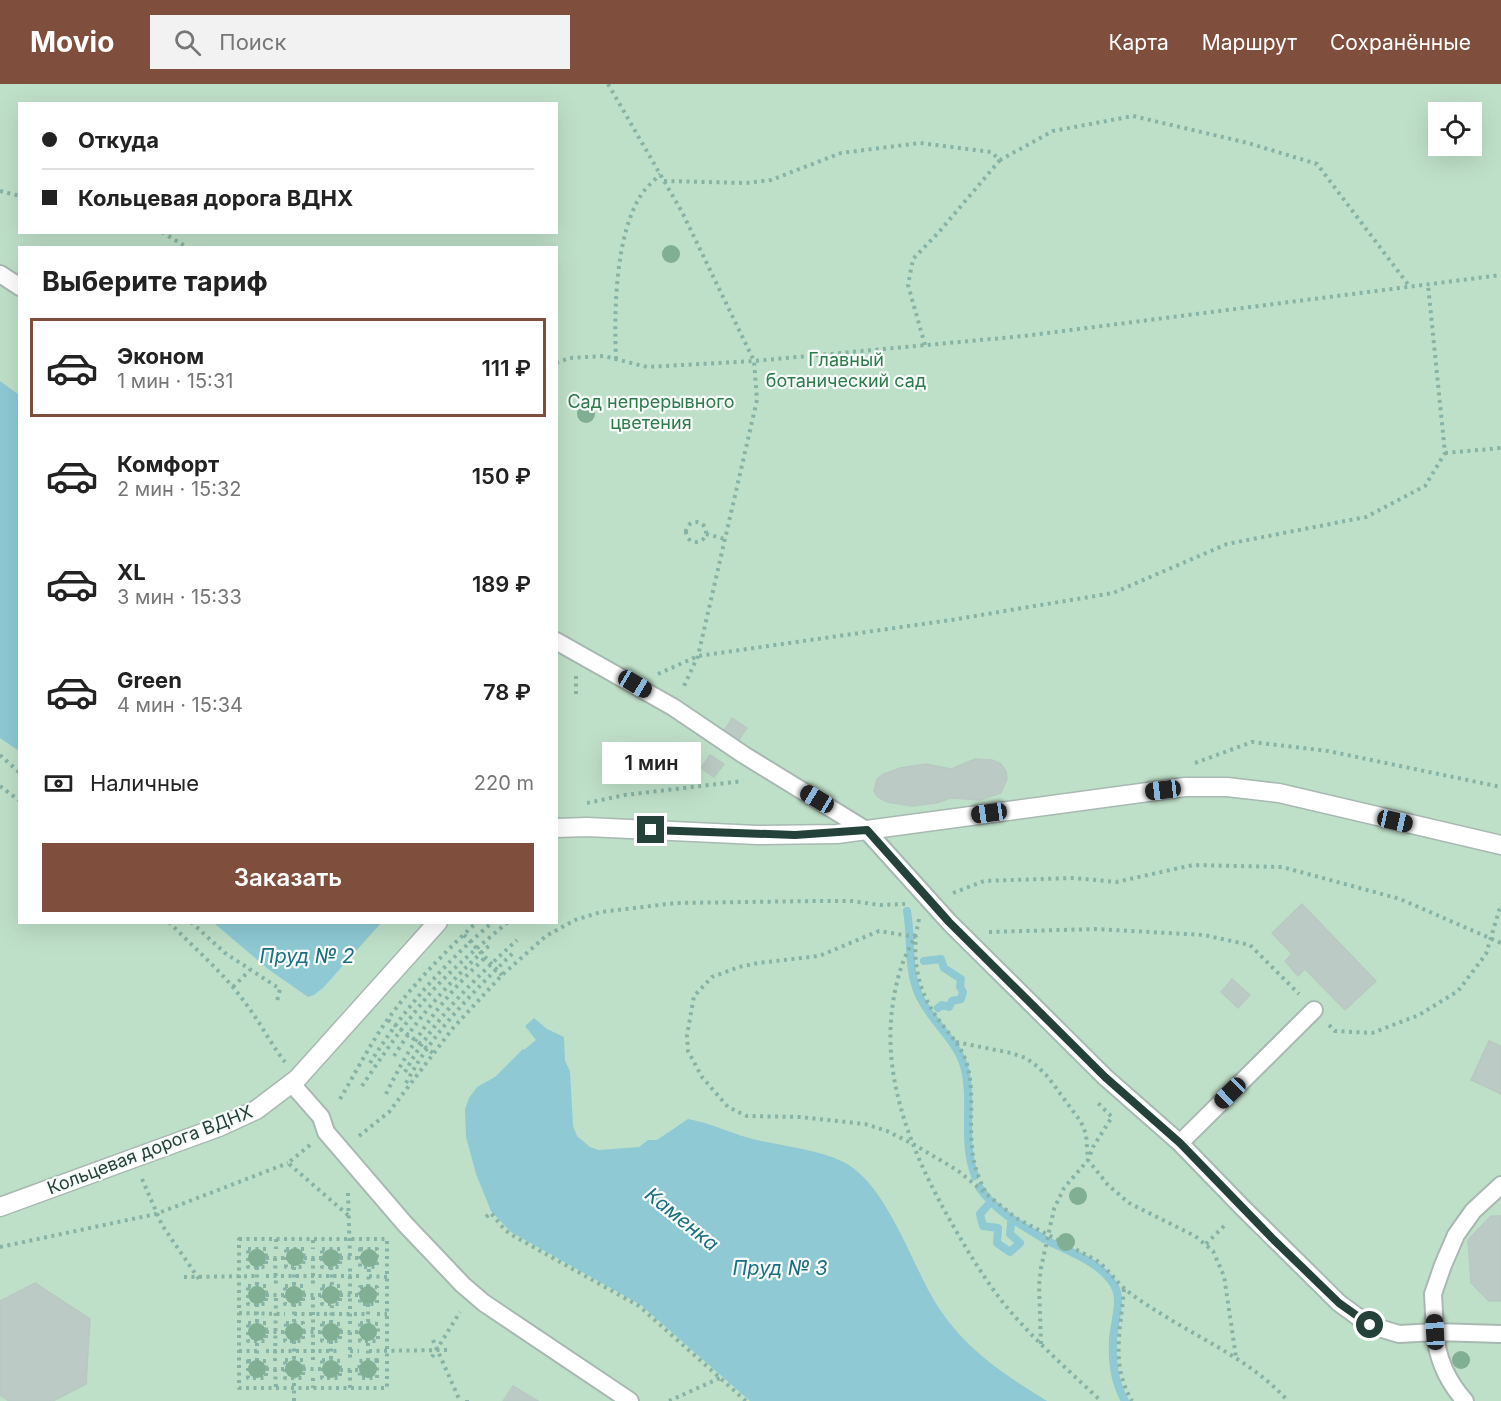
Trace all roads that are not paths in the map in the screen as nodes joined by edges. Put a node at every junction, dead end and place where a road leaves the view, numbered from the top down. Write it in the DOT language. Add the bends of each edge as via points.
graph roads {
  1 [pos="0,274"];
  2 [pos="18,286"];
  3 [pos="558,642"];
  4 [pos="558,828"];
  5 [pos="867,830"];
  6 [pos="1501,845"];
  7 [pos="436,924"];
  8 [pos="1314,1010"];
  9 [pos="295,1082"];
  10 [pos="1180,1143"];
  11 [pos="1501,1185"];
  12 [pos="0,1208"];
  13 [pos="1435,1332"];
  14 [pos="1501,1334"];
  15 [pos="630,1401"];
  16 [pos="1465,1401"];
  1 -- 2 [label="lane"];
  3 -- 5 [label="lane" via="673,707"];
  4 -- 5 [label="street" via="795,835"];
  5 -- 6 [label="street" via="1185,787 1227,787 1279,793"];
  5 -- 10 [label="lane" via="929,901 1105,1077"];
  7 -- 9 [label="street, Кольцевая дорога ВДНХ"];
  8 -- 10 [label="lane"];
  9 -- 12 [label="street, Кольцевая дорога ВДНХ" via="237,1120"];
  9 -- 15 [label="lane" via="321,1117 326,1132 405,1224 472,1293"];
  10 -- 13 [label="lane" via="1339,1303 1370,1325 1399,1334"];
  11 -- 13 [label="lane" via="1473,1211 1456,1235 1433,1294"];
  13 -- 14 [label="lane"];
  13 -- 16 [label="lane" via="1444,1370"];
}
